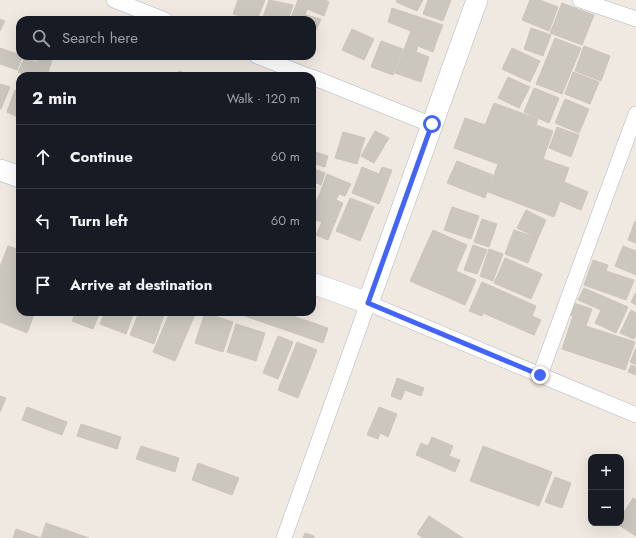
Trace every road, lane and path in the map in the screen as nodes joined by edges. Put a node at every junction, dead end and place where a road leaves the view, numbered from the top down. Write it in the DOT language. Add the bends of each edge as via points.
graph roads {
  1 [pos="115,0"];
  2 [pos="477,0"];
  3 [pos="580,0"];
  4 [pos="156,16"];
  5 [pos="636,19"];
  6 [pos="267,60"];
  7 [pos="298,72"];
  8 [pos="316,79"];
  9 [pos="636,114"];
  10 [pos="432,124"];
  11 [pos="0,170"];
  12 [pos="16,176"];
  13 [pos="316,284"];
  14 [pos="368,303"];
  15 [pos="540,375"];
  16 [pos="636,416"];
  17 [pos="284,538"];
  1 -- 4 [label="street"];
  2 -- 10 [label="street"];
  3 -- 5 [label="street"];
  6 -- 7 [label="street"];
  8 -- 10 [label="street"];
  9 -- 15 [label="street"];
  10 -- 14 [label="street"];
  11 -- 12 [label="street"];
  13 -- 14 [label="street"];
  14 -- 15 [label="street"];
  14 -- 17 [label="street"];
  15 -- 16 [label="street"];
}
